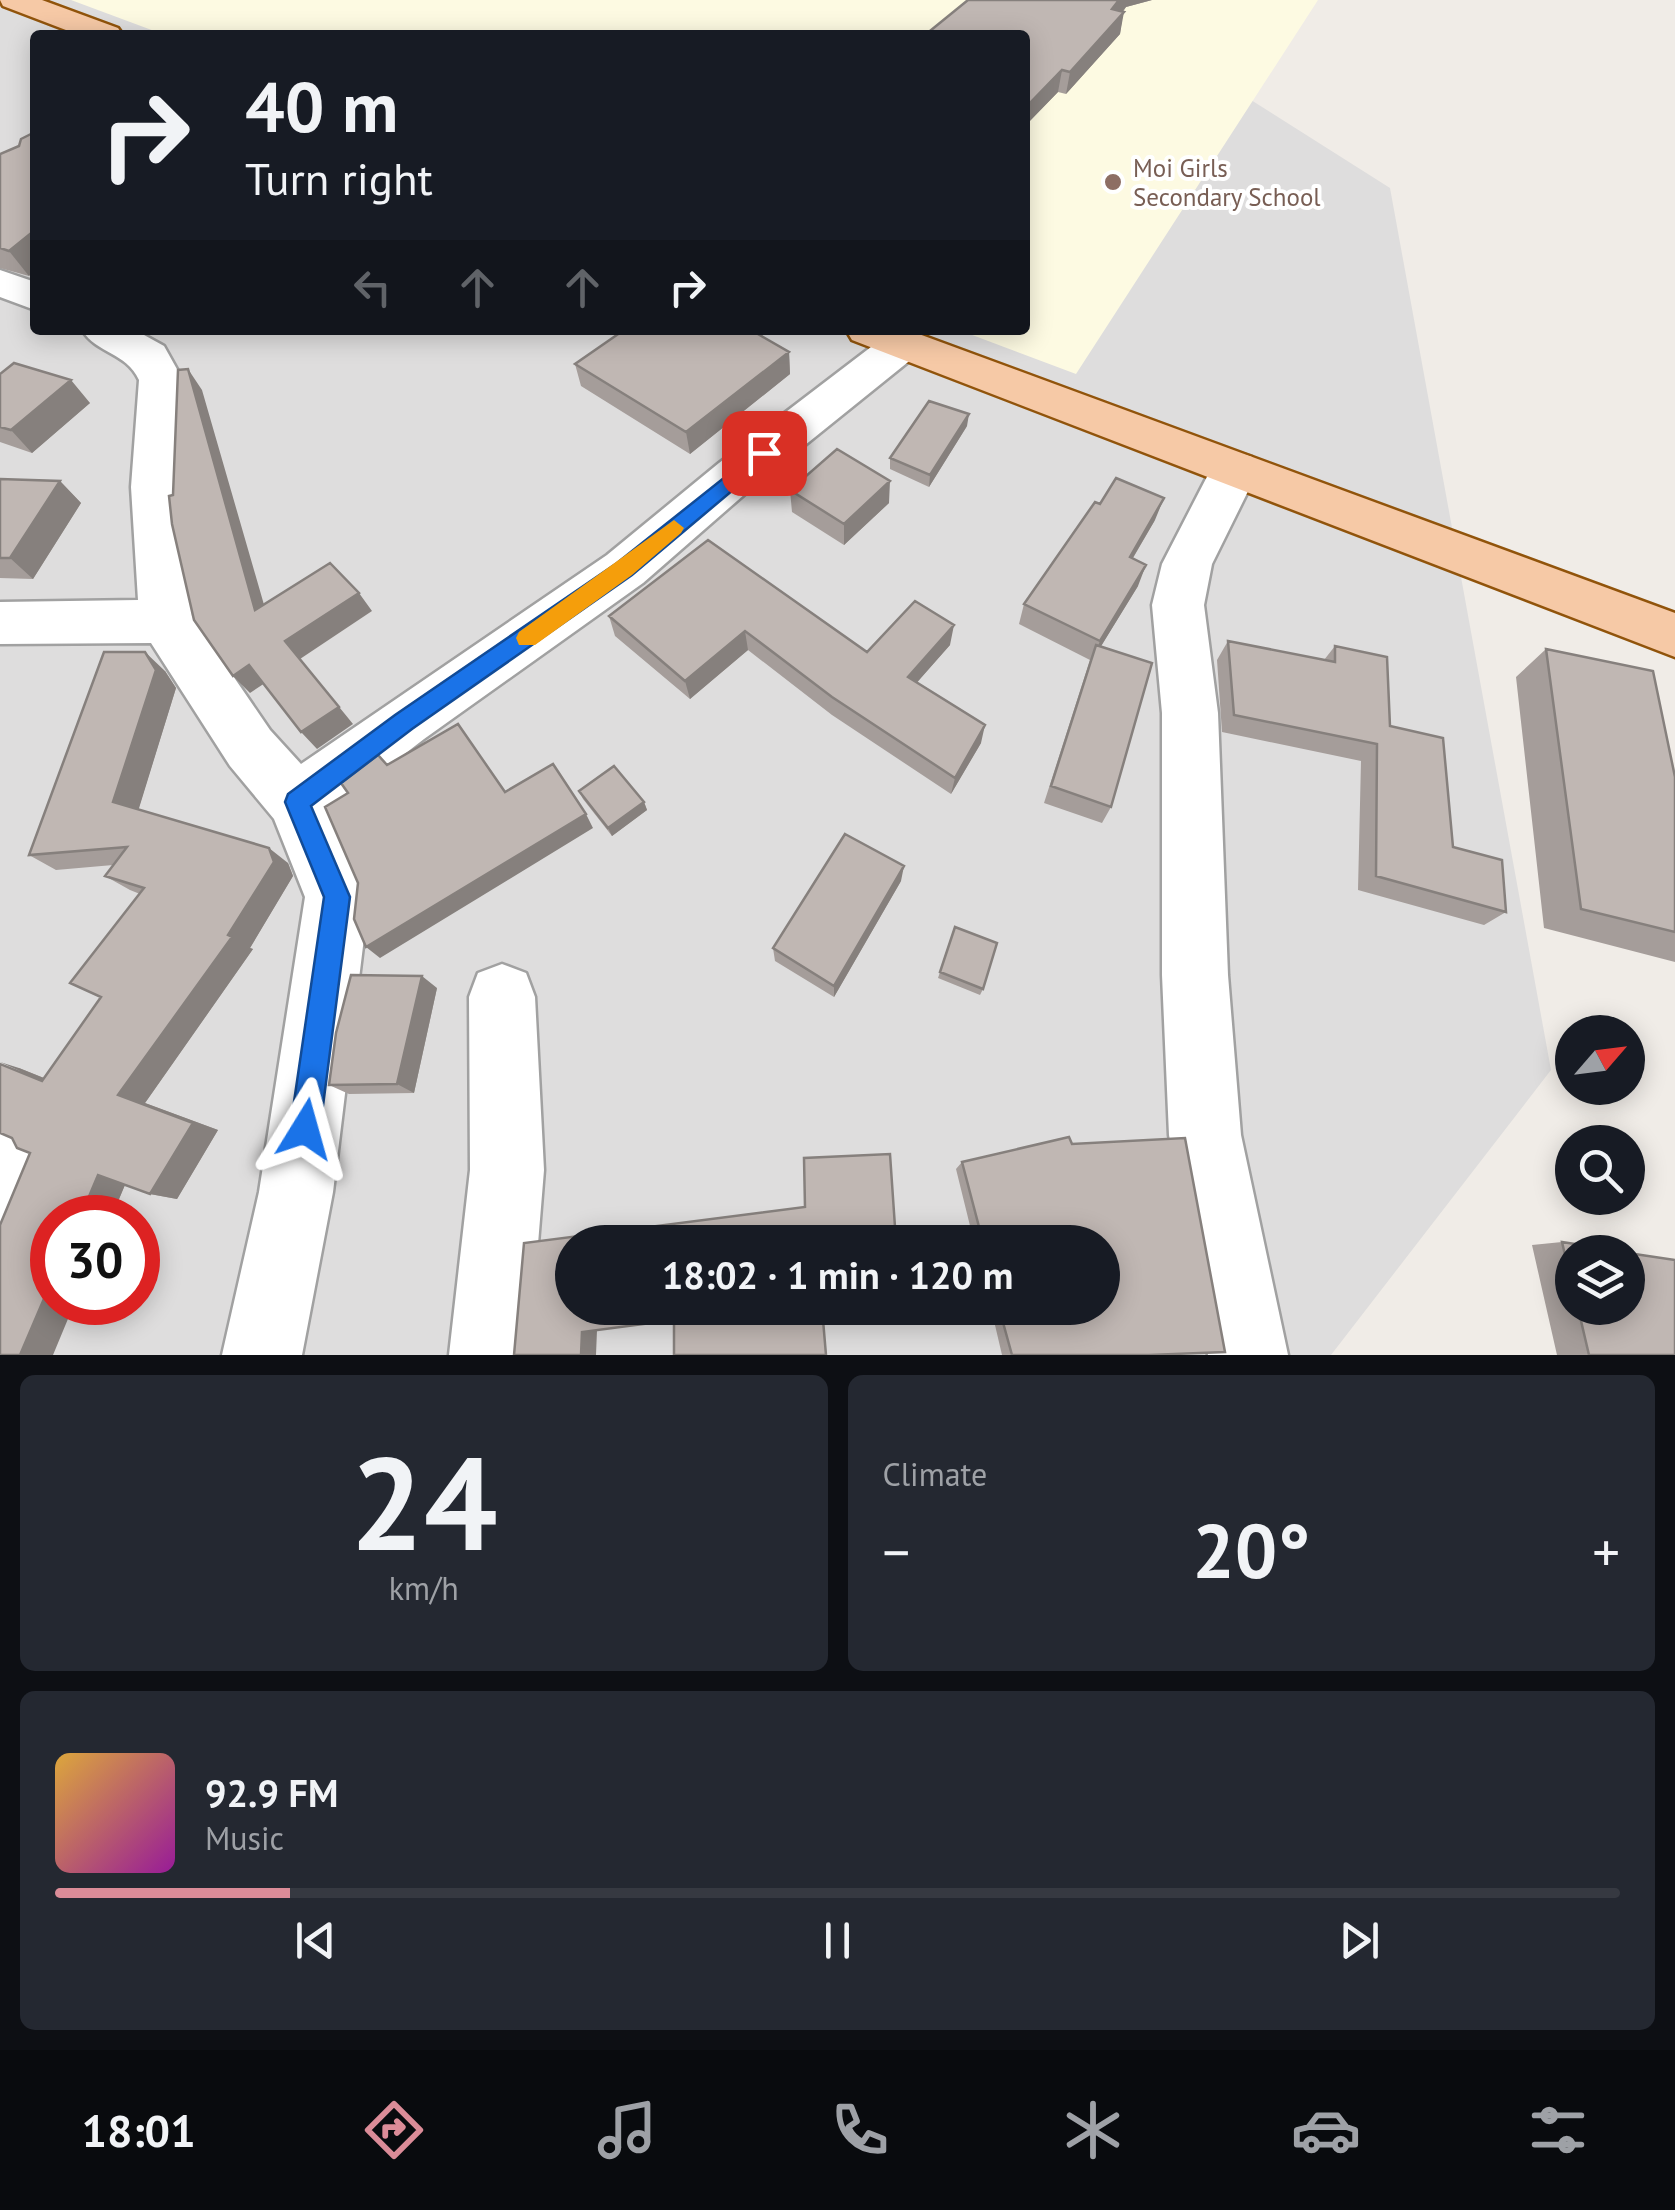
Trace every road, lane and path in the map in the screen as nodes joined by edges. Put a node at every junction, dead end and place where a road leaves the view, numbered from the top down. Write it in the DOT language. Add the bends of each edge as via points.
graph roads {
  1 [pos="14,0"];
  2 [pos="94,30"];
  3 [pos="0,282"];
  4 [pos="30,294"];
  5 [pos="112,335"];
  6 [pos="885,337"];
  7 [pos="1235,469"];
  8 [pos="166,621"];
  9 [pos="0,623"];
  10 [pos="1675,635"];
  11 [pos="297,802"];
  12 [pos="502,997"];
  13 [pos="0,1164"];
  14 [pos="0,1210"];
  15 [pos="262,1355"];
  16 [pos="490,1355"];
  17 [pos="1248,1355"];
  1 -- 2 [label="main road"];
  3 -- 4 [label="street"];
  5 -- 8 [label="street" via="149,356 161,380 154,487"];
  6 -- 7 [label="main road"];
  6 -- 11 [label="street" via="625,569"];
  7 -- 10 [label="main road"];
  7 -- 17 [label="street" via="1187,564 1178,605 1190,713 1205,1134"];
  8 -- 9 [label="street"];
  8 -- 11 [label="street" via="250,748"];
  11 -- 15 [label="street" via="337,897 296,1192"];
  12 -- 16 [label="street" via="507,1170"];
  13 -- 14 [label="street" via="16,1174"];
}
